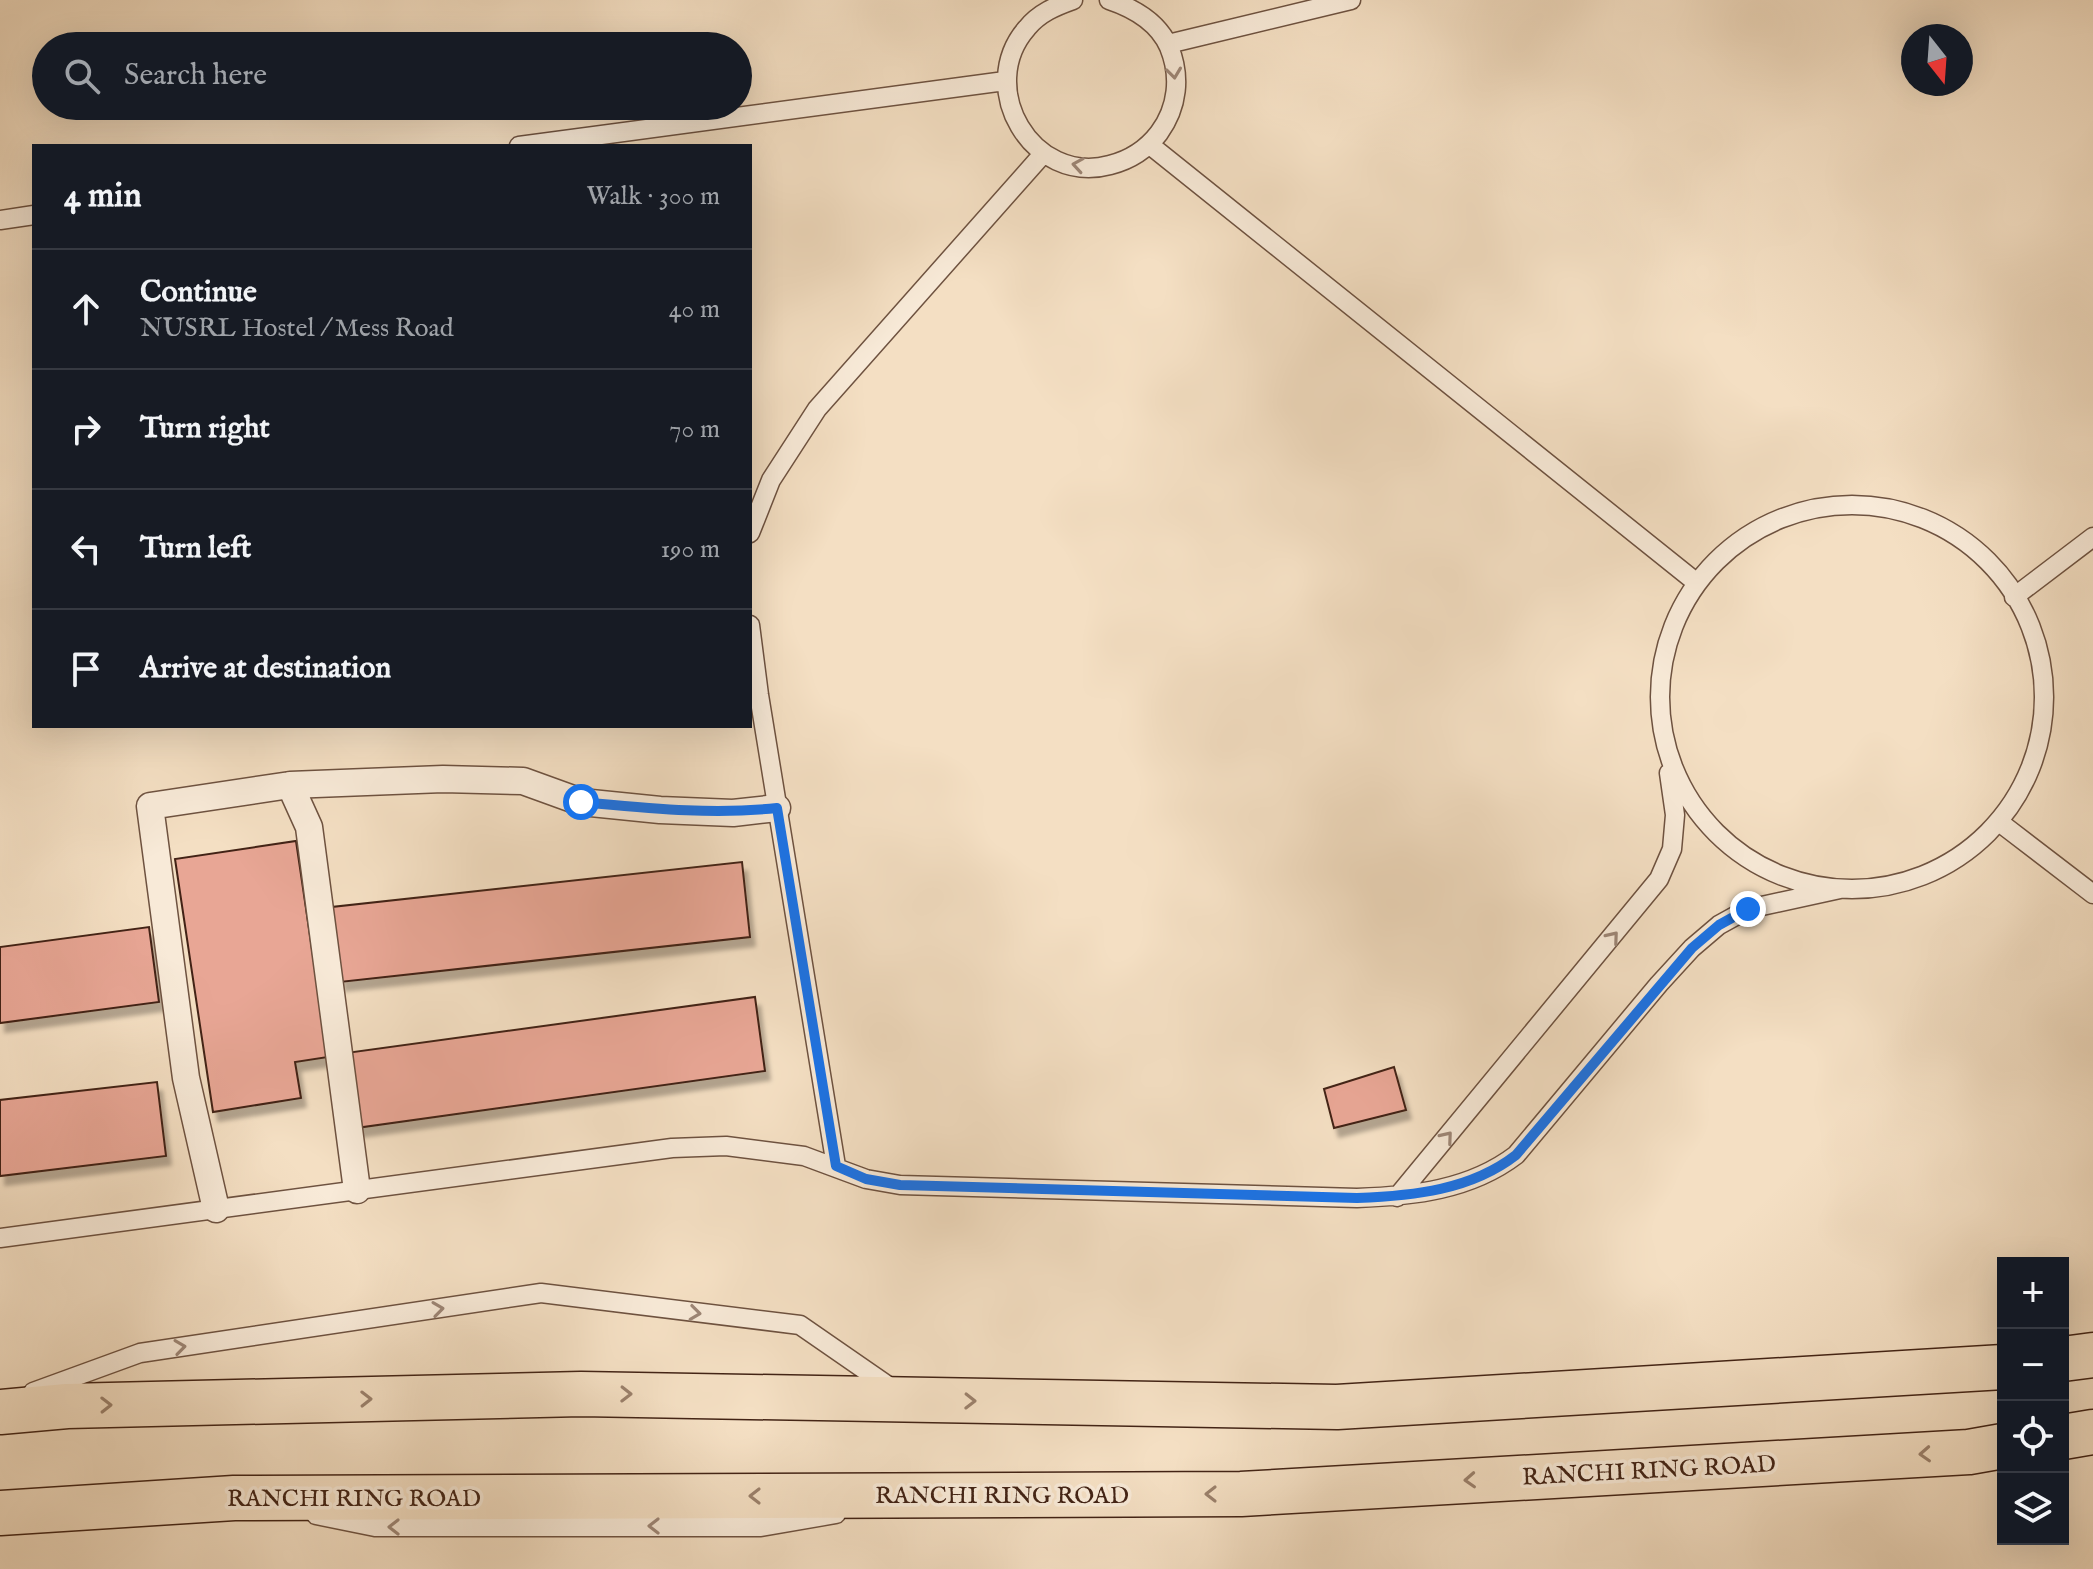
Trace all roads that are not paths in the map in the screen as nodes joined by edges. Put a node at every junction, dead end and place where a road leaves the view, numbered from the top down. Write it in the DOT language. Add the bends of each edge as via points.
graph roads {
  1 [pos="1073,0"];
  2 [pos="1109,0"];
  3 [pos="1351,0"];
  4 [pos="1168,44"];
  5 [pos="1005,81"];
  6 [pos="752,115"];
  7 [pos="713,120"];
  8 [pos="534,144"];
  9 [pos="1150,145"];
  10 [pos="1043,154"];
  11 [pos="32,215"];
  12 [pos="0,220"];
  13 [pos="752,528"];
  14 [pos="2093,537"];
  15 [pos="1692,579"];
  16 [pos="2014,597"];
  17 [pos="752,639"];
  18 [pos="1664,745"];
  19 [pos="290,785"];
  20 [pos="777,808"];
  21 [pos="2003,825"];
  22 [pos="1840,889"];
  23 [pos="2093,894"];
  24 [pos="836,1166"];
  25 [pos="357,1190"];
  26 [pos="1397,1197"];
  27 [pos="216,1209"];
  28 [pos="0,1238"];
  29 [pos="2093,1355"];
  30 [pos="2069,1358"];
  31 [pos="1997,1367"];
  32 [pos="908,1400"];
  33 [pos="0,1404"];
  34 [pos="0,1412"];
  35 [pos="2093,1432"];
  36 [pos="2069,1436"];
  37 [pos="1997,1447"];
  38 [pos="0,1513"];
  1 -- 5 [label="lane" via="1049,9 1026,28 1012,52"];
  2 -- 4 [label="lane" via="1151,22"];
  3 -- 4 [label="lane"];
  4 -- 9 [label="lane, one-way" via="1176,70 1176,97 1167,123"];
  5 -- 6 [label="lane"];
  5 -- 10 [label="lane" via="1022,134"];
  7 -- 8 [label="lane"];
  9 -- 10 [label="lane, one-way" via="1126,161 1098,168"];
  9 -- 15 [label="lane"];
  10 -- 13 [label="lane" via="817,409 771,480"];
  11 -- 12 [label="lane"];
  14 -- 16 [label="lane"];
  15 -- 16 [label="lane" via="1754,531 1817,508 1884,507 1947,530 1999,571"];
  15 -- 18 [label="lane" via="1672,626 1659,685"];
  16 -- 21 [label="lane" via="2033,629 2045,694 2035,760"];
  17 -- 20 [label="lane"];
  18 -- 22 [label="lane" via="1688,801 1729,846 1781,876"];
  26 -- 18 [label="lane, one-way" via="1659,879 1672,849 1675,815"];
  19 -- 20 [label="street" via="523,781 581,802 733,813"];
  19 -- 25 [label="street" via="309,827"];
  19 -- 27 [label="street" via="150,806 186,1078"];
  20 -- 24 [label="lane"];
  21 -- 22 [label="lane" via="1956,859 1901,883"];
  21 -- 23 [label="lane"];
  22 -- 26 [label="lane" via="1748,909 1719,925 1659,984 1516,1155 1473,1180"];
  24 -- 25 [label="lane" via="767,1150 672,1148"];
  24 -- 26 [label="lane" via="900,1185"];
  25 -- 27 [label="lane"];
  27 -- 28 [label="lane"];
  29 -- 30 [label="main road"];
  32 -- 31 [label="main road, one-way" via="1337,1407"];
  33 -- 32 [label="lane, one-way" via="140,1353 541,1293 800,1325"];
  34 -- 32 [label="main road, one-way" via="581,1394"];
  35 -- 36 [label="main road"];
  37 -- 38 [label="main road, RANCHI RING ROAD, one-way" via="1241,1494 234,1498"];
}
